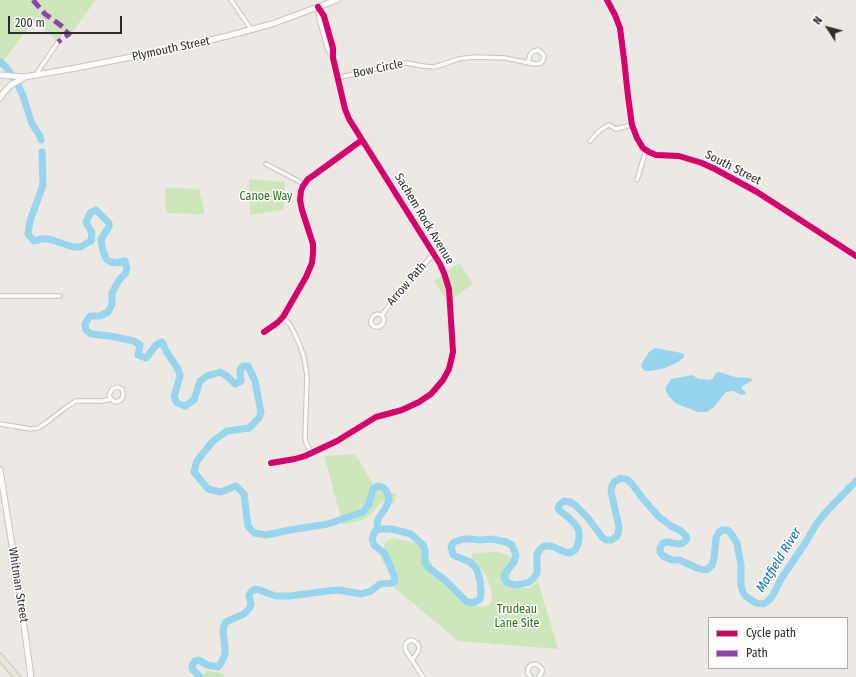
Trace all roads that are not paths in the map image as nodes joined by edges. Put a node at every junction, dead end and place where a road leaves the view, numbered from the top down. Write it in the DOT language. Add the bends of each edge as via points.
graph roads {
  1 [pos="231,0"];
  2 [pos="337,0"];
  3 [pos="607,0"];
  4 [pos="318,7"];
  5 [pos="251,29"];
  6 [pos="58,42"];
  7 [pos="528,63"];
  8 [pos="36,75"];
  9 [pos="2,76"];
  10 [pos="17,78"];
  11 [pos="338,78"];
  12 [pos="0,98"];
  13 [pos="632,125"];
  14 [pos="362,140"];
  15 [pos="590,141"];
  16 [pos="646,150"];
  17 [pos="266,164"];
  18 [pos="637,180"];
  19 [pos="304,184"];
  20 [pos="434,254"];
  21 [pos="856,256"];
  22 [pos="0,296"];
  23 [pos="60,296"];
  24 [pos="382,315"];
  25 [pos="283,317"];
  26 [pos="264,332"];
  27 [pos="111,399"];
  28 [pos="0,424"];
  29 [pos="312,453"];
  30 [pos="271,463"];
  31 [pos="0,470"];
  32 [pos="0,657"];
  33 [pos="412,660"];
  34 [pos="17,677"];
  35 [pos="31,677"];
  36 [pos="423,677"];
  37 [pos="531,677"];
  38 [pos="539,677"];
  1 -- 5 [label="street"];
  2 -- 4 [label="main road, Plymouth Street"];
  3 -- 13 [label="street" via="620,28"];
  4 -- 5 [label="main road, Plymouth Street" via="279,22"];
  4 -- 11 [label="street, Sachem Rock Avenue" via="324,16"];
  5 -- 8 [label="main road, Plymouth Street" via="167,51"];
  6 -- 8 [label="street"];
  7 -- 7 [label="street" via="533,51 538,50 542,53 544,59 541,63"];
  7 -- 11 [label="street, Bow Circle" via="505,58 475,57 458,59 434,67 399,63"];
  8 -- 10 [label="main road, Plymouth Street"];
  9 -- 10 [label="main road, Plymouth Street"];
  10 -- 12 [label="main road"];
  11 -- 14 [label="street, Sachem Rock Avenue" via="347,114"];
  13 -- 15 [label="street" via="616,129 609,125"];
  13 -- 16 [label="street"];
  14 -- 19 [label="street"];
  14 -- 20 [label="street, Sachem Rock Avenue"];
  16 -- 18 [label="street"];
  16 -- 21 [label="street, South Street" via="660,156 679,156 715,169 752,189"];
  17 -- 19 [label="street"];
  19 -- 25 [label="street" via="300,200 312,239 313,258 306,277"];
  20 -- 24 [label="street, Arrow Path" via="400,289"];
  20 -- 29 [label="street, Sachem Rock Avenue" via="448,284 453,340 451,364 443,380 431,394 415,405 376,417"];
  22 -- 23 [label="street"];
  25 -- 26 [label="street"];
  25 -- 29 [label="street" via="294,332 304,357 307,376 305,439"];
  27 -- 27 [label="street" via="112,389 118,387 122,390 121,400 115,402"];
  27 -- 28 [label="street" via="76,402 35,429"];
  29 -- 30 [label="street, Sachem Rock Avenue" via="296,459"];
  31 -- 35 [label="main road, Whitman Street"];
  32 -- 34 [label="main road"];
  33 -- 33 [label="street" via="405,647 407,642 412,640 419,647"];
  33 -- 36 [label="street"];
  37 -- 38 [label="street" via="528,668 536,664 542,668"];
}
